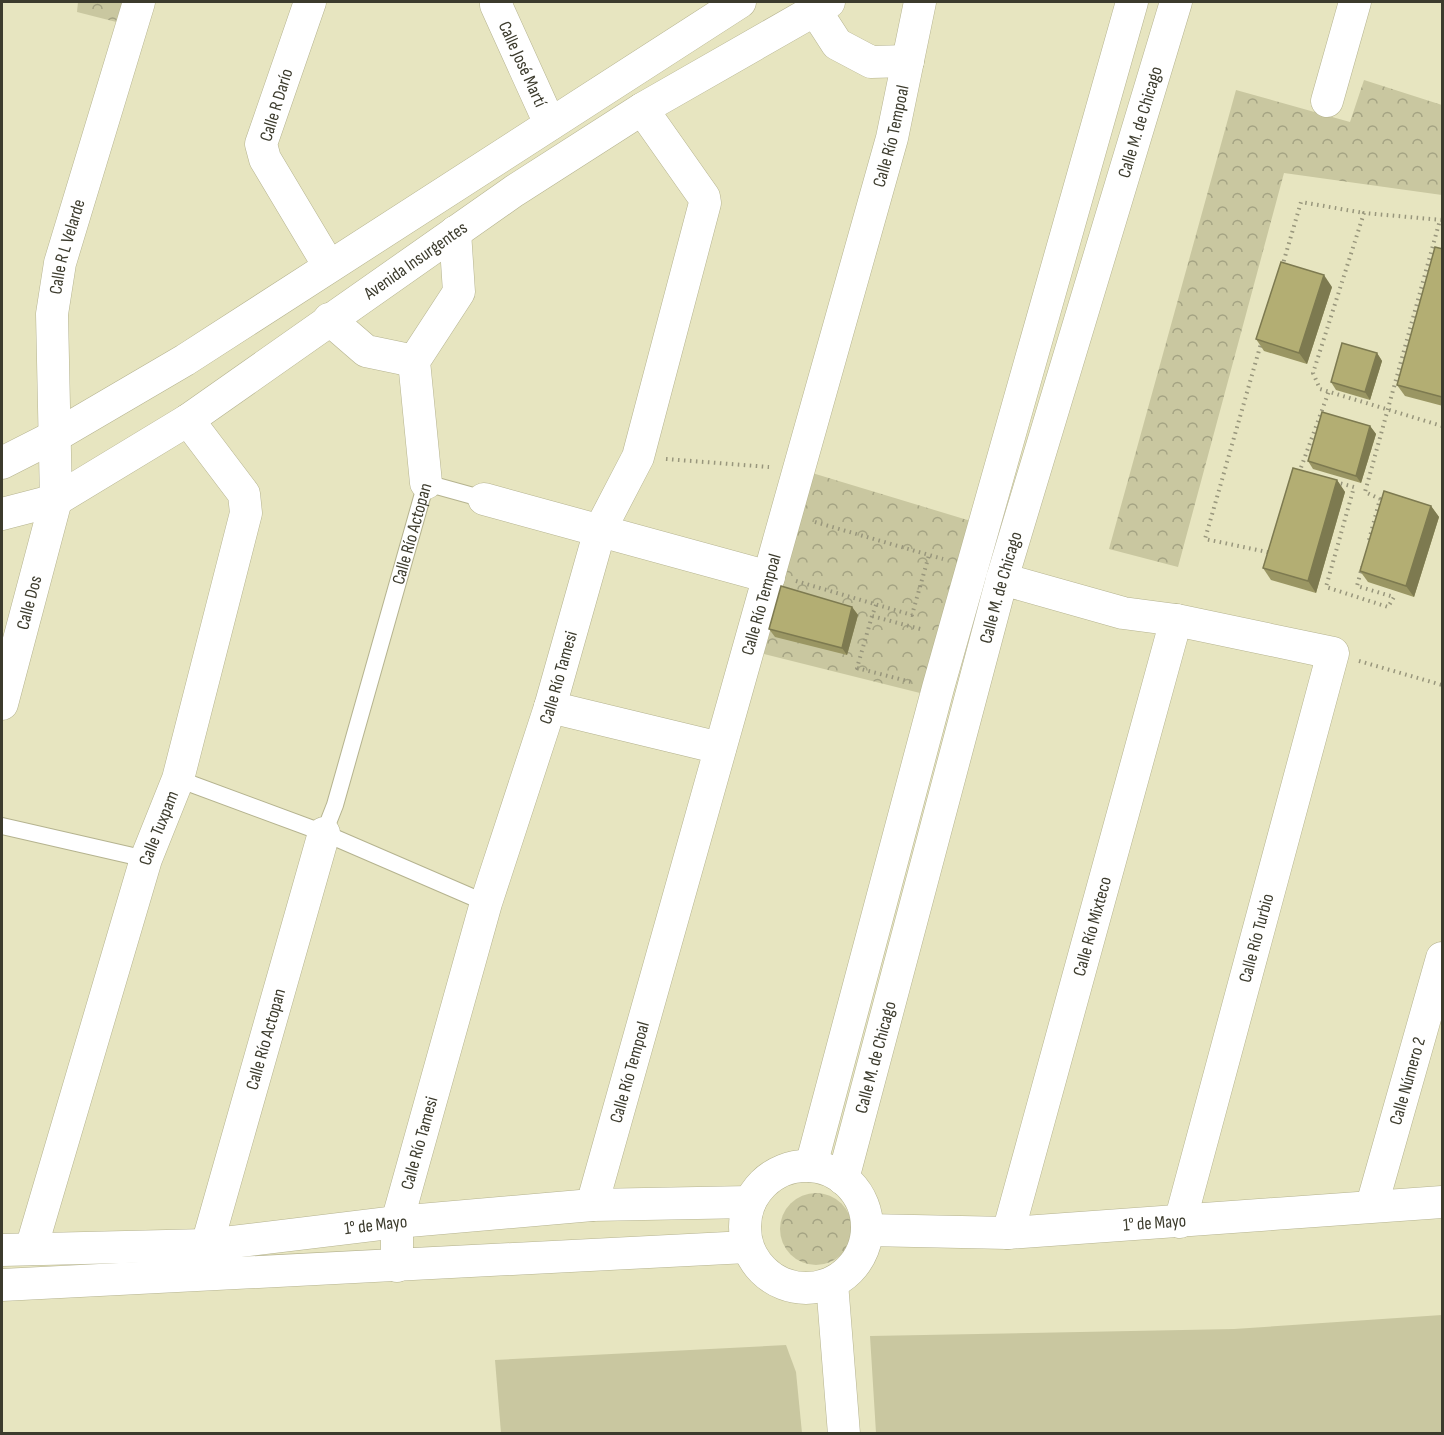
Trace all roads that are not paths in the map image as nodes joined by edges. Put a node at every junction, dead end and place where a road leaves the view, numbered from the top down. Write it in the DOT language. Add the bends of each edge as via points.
graph roads {
  1 [pos="139,2"];
  2 [pos="310,2"];
  3 [pos="497,2"];
  4 [pos="740,2"];
  5 [pos="920,2"];
  6 [pos="1132,2"];
  7 [pos="1176,2"];
  8 [pos="1355,2"];
  9 [pos="822,6"];
  10 [pos="908,61"];
  11 [pos="1327,101"];
  12 [pos="642,109"];
  13 [pos="550,124"];
  14 [pos="455,232"];
  15 [pos="329,266"];
  16 [pos="329,319"];
  17 [pos="414,361"];
  18 [pos="188,420"];
  19 [pos="57,435"];
  20 [pos="2,463"];
  21 [pos="426,483"];
  22 [pos="484,499"];
  23 [pos="56,500"];
  24 [pos="2,514"];
  25 [pos="600,530"];
  26 [pos="780,579"];
  27 [pos="1002,579"];
  28 [pos="1176,620"];
  29 [pos="2,704"];
  30 [pos="550,707"];
  31 [pos="720,748"];
  32 [pos="178,779"];
  33 [pos="329,819"];
  34 [pos="2,826"];
  35 [pos="146,859"];
  36 [pos="486,903"];
  37 [pos="1443,958"];
  38 [pos="811,1166"];
  39 [pos="843,1179"];
  40 [pos="750,1202"];
  41 [pos="1443,1202"];
  42 [pos="592,1205"];
  43 [pos="1372,1205"];
  44 [pos="397,1222"];
  45 [pos="1180,1222"];
  46 [pos="867,1230"];
  47 [pos="1008,1233"];
  48 [pos="207,1245"];
  49 [pos="747,1247"];
  50 [pos="16,1250"];
  51 [pos="397,1266"];
  52 [pos="832,1283"];
  53 [pos="2,1285"];
  54 [pos="844,1434"];
  1 -- 19 [label="street, Calle R L Velarde" via="60,263 52,314"];
  2 -- 15 [label="street, Calle R Darío" via="261,144 265,159"];
  3 -- 13 [label="street, Calle José Martí"];
  4 -- 13 [label="street"];
  5 -- 10 [label="street, Calle Río Tempoal"];
  6 -- 38 [label="street, Calle M. de Chicago" via="952,637"];
  7 -- 27 [label="street, Calle M. de Chicago"];
  8 -- 11 [label="street"];
  9 -- 10 [label="street" via="837,44 872,62"];
  9 -- 12 [label="street, Avenida Insurgentes"];
  10 -- 26 [label="street, Calle Río Tempoal" via="892,138 799,469"];
  12 -- 14 [label="street, Avenida Insurgentes"];
  12 -- 25 [label="street, Calle Río Tamesi" via="705,203 639,457"];
  13 -- 15 [label="street"];
  14 -- 16 [label="street, Avenida Insurgentes"];
  14 -- 17 [label="street" via="459,292"];
  15 -- 19 [label="street" via="184,360"];
  16 -- 17 [label="street" via="366,351"];
  16 -- 18 [label="street, Avenida Insurgentes"];
  17 -- 21 [label="street, Calle Río Actopan"];
  18 -- 23 [label="street, Avenida Insurgentes"];
  18 -- 32 [label="street, Calle Tuxpam" via="244,494 246,513"];
  19 -- 20 [label="street"];
  19 -- 23 [label="street, Calle R L Velarde"];
  21 -- 22 [label="lane"];
  21 -- 33 [label="lane, Calle Río Actopan"];
  22 -- 25 [label="street"];
  23 -- 24 [label="street, Avenida Insurgentes"];
  23 -- 29 [label="street, Calle Dos"];
  25 -- 26 [label="street"];
  25 -- 30 [label="street, Calle Río Tamesi"];
  26 -- 31 [label="street, Calle Río Tempoal"];
  27 -- 28 [label="street" via="1123,613"];
  27 -- 39 [label="street, Calle M. de Chicago"];
  28 -- 45 [label="street, Calle Río Turbio" via="1333,653"];
  28 -- 47 [label="street, Calle Río Mixteco"];
  30 -- 31 [label="street"];
  30 -- 36 [label="street, Calle Río Tamesi"];
  31 -- 42 [label="street, Calle Río Tempoal"];
  32 -- 33 [label="lane"];
  32 -- 35 [label="street, Calle Tuxpam"];
  33 -- 36 [label="lane"];
  33 -- 48 [label="street, Calle Río Actopan"];
  34 -- 35 [label="lane"];
  35 -- 50 [label="street, Calle Tuxpam"];
  36 -- 44 [label="street, Calle Río Tamesi"];
  37 -- 43 [label="street, Calle Número 2"];
  38 -- 39 [label="street"];
  38 -- 40 [label="street" via="782,1170 758,1189"];
  39 -- 46 [label="street" via="857,1193 865,1210"];
  40 -- 42 [label="street, 1° de Mayo"];
  40 -- 49 [label="street" via="745,1224"];
  41 -- 43 [label="street, 1° de Mayo"];
  42 -- 44 [label="street, 1° de Mayo"];
  43 -- 45 [label="street, 1° de Mayo"];
  44 -- 48 [label="street, 1° de Mayo"];
  44 -- 51 [label="street, Calle Río Tamesi"];
  45 -- 47 [label="street, 1° de Mayo"];
  46 -- 47 [label="street, 1° de Mayo"];
  46 -- 52 [label="street" via="857,1261"];
  48 -- 50 [label="street, 1° de Mayo"];
  49 -- 51 [label="street"];
  49 -- 52 [label="street" via="766,1275 781,1284 798,1289"];
  51 -- 53 [label="street"];
  52 -- 54 [label="street"];
}
